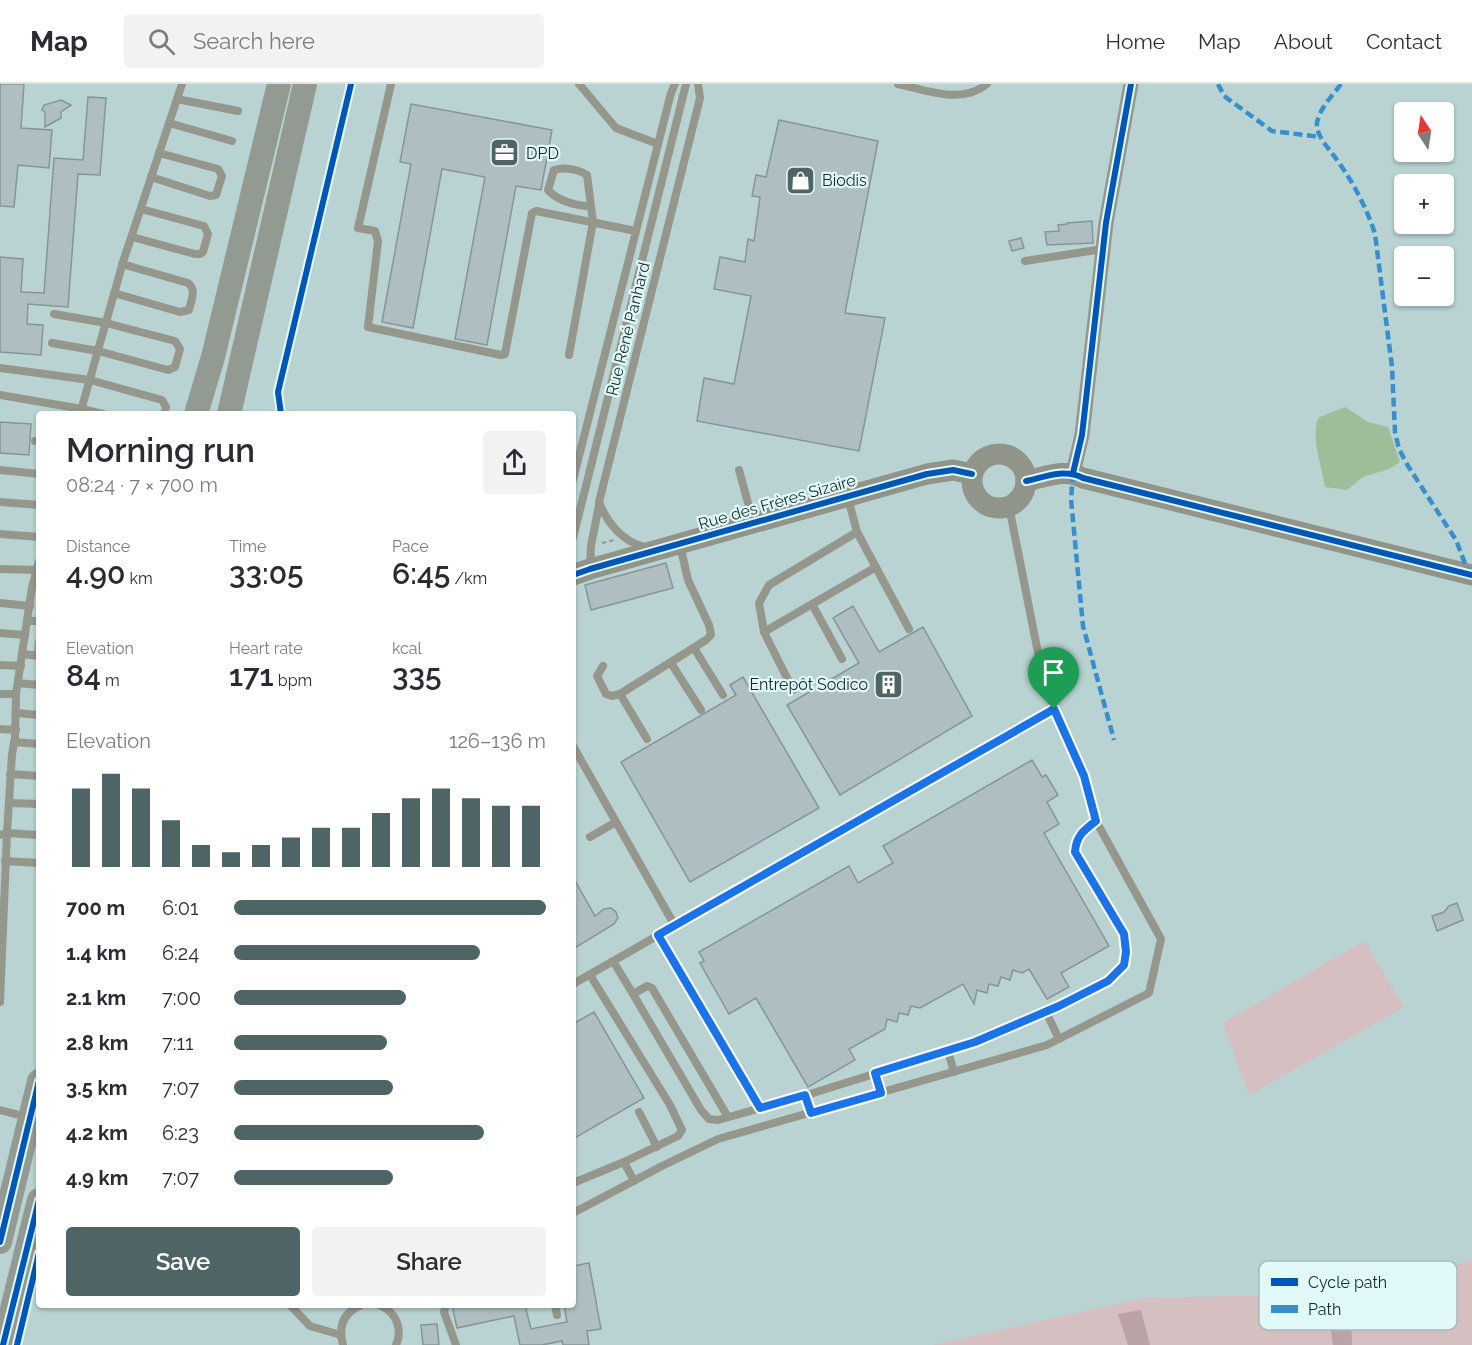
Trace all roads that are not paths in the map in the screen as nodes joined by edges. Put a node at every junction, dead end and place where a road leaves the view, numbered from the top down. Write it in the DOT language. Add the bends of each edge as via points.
graph roads {
  1 [pos="182,84"];
  2 [pos="279,84"];
  3 [pos="305,84"];
  4 [pos="391,84"];
  5 [pos="579,84"];
  6 [pos="675,84"];
  7 [pos="686,84"];
  8 [pos="698,84"];
  9 [pos="898,84"];
  10 [pos="987,84"];
  11 [pos="1131,84"];
  12 [pos="177,99"];
  13 [pos="238,111"];
  14 [pos="169,123"];
  15 [pos="232,141"];
  16 [pos="658,144"];
  17 [pos="159,153"];
  18 [pos="151,177"];
  19 [pos="591,207"];
  20 [pos="141,209"];
  21 [pos="590,221"];
  22 [pos="636,231"];
  23 [pos="132,237"];
  24 [pos="1103,249"];
  25 [pos="1025,261"];
  26 [pos="122,264"];
  27 [pos="114,293"];
  28 [pos="54,314"];
  29 [pos="106,323"];
  30 [pos="51,342"];
  31 [pos="98,351"];
  32 [pos="569,355"];
  33 [pos="0,368"];
  34 [pos="90,380"];
  35 [pos="0,395"];
  36 [pos="81,411"];
  37 [pos="165,411"];
  38 [pos="197,411"];
  39 [pos="230,411"];
  40 [pos="576,468"];
  41 [pos="0,470"];
  42 [pos="739,470"];
  43 [pos="1073,473"];
  44 [pos="36,474"];
  45 [pos="972,474"];
  46 [pos="1026,481"];
  47 [pos="847,496"];
  48 [pos="0,502"];
  49 [pos="599,502"];
  50 [pos="36,505"];
  51 [pos="1009,506"];
  52 [pos="753,522"];
  53 [pos="576,526"];
  54 [pos="857,532"];
  55 [pos="0,534"];
  56 [pos="36,537"];
  57 [pos="680,543"];
  58 [pos="659,549"];
  59 [pos="876,567"];
  60 [pos="0,569"];
  61 [pos="579,569"];
  62 [pos="36,571"];
  63 [pos="36,575"];
  64 [pos="1472,575"];
  65 [pos="33,581"];
  66 [pos="36,586"];
  67 [pos="33,602"];
  68 [pos="0,603"];
  69 [pos="812,604"];
  70 [pos="27,621"];
  71 [pos="36,621"];
  72 [pos="909,629"];
  73 [pos="764,632"];
  74 [pos="0,633"];
  75 [pos="25,635"];
  76 [pos="694,648"];
  77 [pos="22,654"];
  78 [pos="36,656"];
  79 [pos="842,659"];
  80 [pos="671,663"];
  81 [pos="0,665"];
  82 [pos="21,666"];
  83 [pos="603,666"];
  84 [pos="18,683"];
  85 [pos="36,685"];
  86 [pos="793,690"];
  87 [pos="0,694"];
  88 [pos="16,694"];
  89 [pos="620,694"];
  90 [pos="723,695"];
  91 [pos="1054,709"];
  92 [pos="700,710"];
  93 [pos="16,713"];
  94 [pos="36,715"];
  95 [pos="0,729"];
  96 [pos="16,730"];
  97 [pos="647,739"];
  98 [pos="14,742"];
  99 [pos="36,744"];
  100 [pos="576,751"];
  101 [pos="0,761"];
  102 [pos="11,762"];
  103 [pos="10,774"];
  104 [pos="36,776"];
  105 [pos="0,791"];
  106 [pos="9,792"];
  107 [pos="9,803"];
  108 [pos="36,804"];
  109 [pos="4,821"];
  110 [pos="1096,821"];
  111 [pos="616,822"];
  112 [pos="3,834"];
  113 [pos="36,835"];
  114 [pos="590,837"];
  115 [pos="5,861"];
  116 [pos="36,863"];
  117 [pos="675,926"];
  118 [pos="658,935"];
  119 [pos="613,962"];
  120 [pos="590,975"];
  121 [pos="576,982"];
  122 [pos="633,994"];
  123 [pos="0,1002"];
  124 [pos="1046,1012"];
  125 [pos="1059,1039"];
  126 [pos="948,1051"];
  127 [pos="954,1072"];
  128 [pos="875,1073"];
  129 [pos="36,1093"];
  130 [pos="881,1093"];
  131 [pos="805,1095"];
  132 [pos="760,1108"];
  133 [pos="0,1110"];
  134 [pos="639,1113"];
  135 [pos="811,1113"];
  136 [pos="728,1117"];
  137 [pos="36,1119"];
  138 [pos="657,1147"];
  139 [pos="624,1162"];
  140 [pos="634,1181"];
  141 [pos="576,1182"];
  142 [pos="576,1211"];
  143 [pos="36,1212"];
  144 [pos="0,1242"];
  145 [pos="293,1308"];
  146 [pos="355,1308"];
  147 [pos="386,1308"];
  148 [pos="445,1308"];
  149 [pos="556,1308"];
  150 [pos="557,1315"];
  151 [pos="341,1335"];
  152 [pos="3,1345"];
  153 [pos="343,1345"];
  154 [pos="396,1345"];
  155 [pos="456,1345"];
  1 -- 12 [label="lane"];
  2 -- 38 [label="main road"];
  3 -- 39 [label="main road"];
  4 -- 21 [label="lane" via="358,228 375,231 378,241 368,327 505,354 531,213"];
  5 -- 16 [label="lane" via="616,128"];
  6 -- 16 [label="lane, Rue René Panhard"];
  7 -- 53 [label="lane"];
  8 -- 49 [label="lane, Rue René Panhard" via="700,98"];
  9 -- 10 [label="lane" via="957,95"];
  11 -- 24 [label="street"];
  12 -- 13 [label="lane"];
  12 -- 14 [label="lane"];
  14 -- 15 [label="lane"];
  14 -- 17 [label="lane"];
  16 -- 22 [label="lane, Rue René Panhard"];
  17 -- 18 [label="lane"];
  17 -- 18 [label="lane" via="218,169 222,176 218,193 210,196"];
  18 -- 20 [label="lane"];
  19 -- 19 [label="lane" via="587,175 561,168 554,170 548,190 552,195 570,204"];
  19 -- 21 [label="lane"];
  20 -- 23 [label="lane"];
  20 -- 23 [label="lane" via="204,226 208,234 203,252 195,254"];
  21 -- 22 [label="lane"];
  21 -- 32 [label="lane"];
  22 -- 40 [label="lane, Rue René Panhard"];
  23 -- 26 [label="lane"];
  24 -- 25 [label="lane"];
  24 -- 43 [label="street" via="1082,435"];
  26 -- 27 [label="lane"];
  26 -- 27 [label="lane" via="188,283 194,292 189,310 180,312"];
  27 -- 29 [label="lane"];
  28 -- 29 [label="lane"];
  29 -- 31 [label="lane"];
  29 -- 31 [label="lane" via="175,341 180,349 176,367 168,370"];
  30 -- 31 [label="lane"];
  31 -- 34 [label="lane"];
  33 -- 34 [label="lane"];
  34 -- 36 [label="lane"];
  34 -- 37 [label="lane" via="162,400"];
  35 -- 36 [label="lane"];
  41 -- 44 [label="lane"];
  42 -- 52 [label="lane"];
  43 -- 46 [label="street"];
  43 -- 64 [label="street"];
  45 -- 46 [label="street" via="980,461 994,454 1010,456 1021,466"];
  45 -- 47 [label="street, Rue des Frères Sizaire" via="953,470 927,474"];
  45 -- 51 [label="street" via="973,489 981,502 994,508"];
  46 -- 51 [label="street" via="1018,500"];
  47 -- 52 [label="street, Rue des Frères Sizaire"];
  47 -- 54 [label="lane"];
  48 -- 50 [label="lane"];
  49 -- 58 [label="lane" via="613,528 640,546"];
  49 -- 61 [label="lane, Rue René Panhard" via="591,546"];
  51 -- 91 [label="lane" via="1043,678"];
  52 -- 57 [label="street, Rue des Frères Sizaire"];
  54 -- 59 [label="lane"];
  54 -- 73 [label="lane" via="768,585 759,603"];
  55 -- 56 [label="lane"];
  57 -- 58 [label="street, Rue des Frères Sizaire"];
  57 -- 76 [label="lane" via="688,580 711,629 711,635"];
  58 -- 61 [label="street, Rue des Frères Sizaire"];
  59 -- 69 [label="lane"];
  59 -- 72 [label="lane"];
  60 -- 62 [label="lane"];
  63 -- 65 [label="lane"];
  65 -- 66 [label="lane"];
  65 -- 67 [label="lane"];
  67 -- 68 [label="lane"];
  67 -- 70 [label="lane"];
  69 -- 73 [label="lane"];
  69 -- 79 [label="lane"];
  70 -- 71 [label="lane"];
  70 -- 75 [label="lane"];
  73 -- 86 [label="lane"];
  74 -- 75 [label="lane"];
  75 -- 77 [label="lane"];
  76 -- 80 [label="lane"];
  76 -- 90 [label="lane"];
  77 -- 78 [label="lane"];
  77 -- 82 [label="lane"];
  80 -- 89 [label="lane"];
  80 -- 92 [label="lane"];
  81 -- 82 [label="lane"];
  82 -- 84 [label="lane"];
  83 -- 89 [label="lane" via="597,676 606,694"];
  84 -- 85 [label="lane"];
  84 -- 88 [label="lane"];
  87 -- 88 [label="lane"];
  88 -- 93 [label="lane"];
  89 -- 97 [label="lane"];
  91 -- 110 [label="lane" via="1084,776"];
  91 -- 117 [label="lane"];
  93 -- 94 [label="lane"];
  93 -- 96 [label="lane"];
  95 -- 96 [label="lane"];
  96 -- 98 [label="lane"];
  98 -- 99 [label="lane"];
  98 -- 102 [label="lane"];
  100 -- 111 [label="lane"];
  101 -- 102 [label="lane"];
  102 -- 103 [label="lane"];
  103 -- 104 [label="lane"];
  103 -- 106 [label="lane"];
  105 -- 106 [label="lane"];
  106 -- 107 [label="lane"];
  107 -- 108 [label="lane"];
  107 -- 109 [label="lane"];
  109 -- 112 [label="lane"];
  110 -- 124 [label="lane" via="1081,832 1075,852 1124,934 1124,965 1108,981"];
  110 -- 125 [label="lane" via="1161,939 1149,993"];
  111 -- 114 [label="lane"];
  111 -- 117 [label="lane"];
  112 -- 113 [label="lane"];
  112 -- 115 [label="lane"];
  115 -- 116 [label="lane"];
  115 -- 123 [label="lane"];
  117 -- 118 [label="lane"];
  118 -- 119 [label="lane"];
  118 -- 132 [label="lane"];
  119 -- 120 [label="lane"];
  119 -- 122 [label="lane"];
  120 -- 121 [label="lane"];
  120 -- 138 [label="lane" via="682,1131"];
  122 -- 136 [label="lane" via="701,1110 709,1119"];
  122 -- 136 [label="lane" via="647,986 652,988"];
  124 -- 125 [label="lane"];
  124 -- 126 [label="lane"];
  125 -- 127 [label="lane"];
  126 -- 127 [label="lane"];
  126 -- 128 [label="lane"];
  127 -- 130 [label="lane"];
  128 -- 130 [label="lane"];
  128 -- 131 [label="lane"];
  129 -- 144 [label="main road"];
  130 -- 135 [label="lane"];
  131 -- 132 [label="lane"];
  131 -- 135 [label="lane"];
  132 -- 136 [label="lane"];
  133 -- 137 [label="lane, bridge"];
  134 -- 138 [label="lane"];
  135 -- 140 [label="lane" via="718,1139"];
  138 -- 139 [label="lane"];
  139 -- 140 [label="lane"];
  139 -- 141 [label="lane"];
  140 -- 142 [label="lane"];
  143 -- 152 [label="main road"];
  145 -- 151 [label="lane" via="310,1326"];
  146 -- 151 [label="lane" via="345,1317"];
  147 -- 154 [label="lane" via="397,1322"];
  148 -- 155 [label="lane"];
  149 -- 150 [label="lane"];
  151 -- 153 [label="lane"];
}
